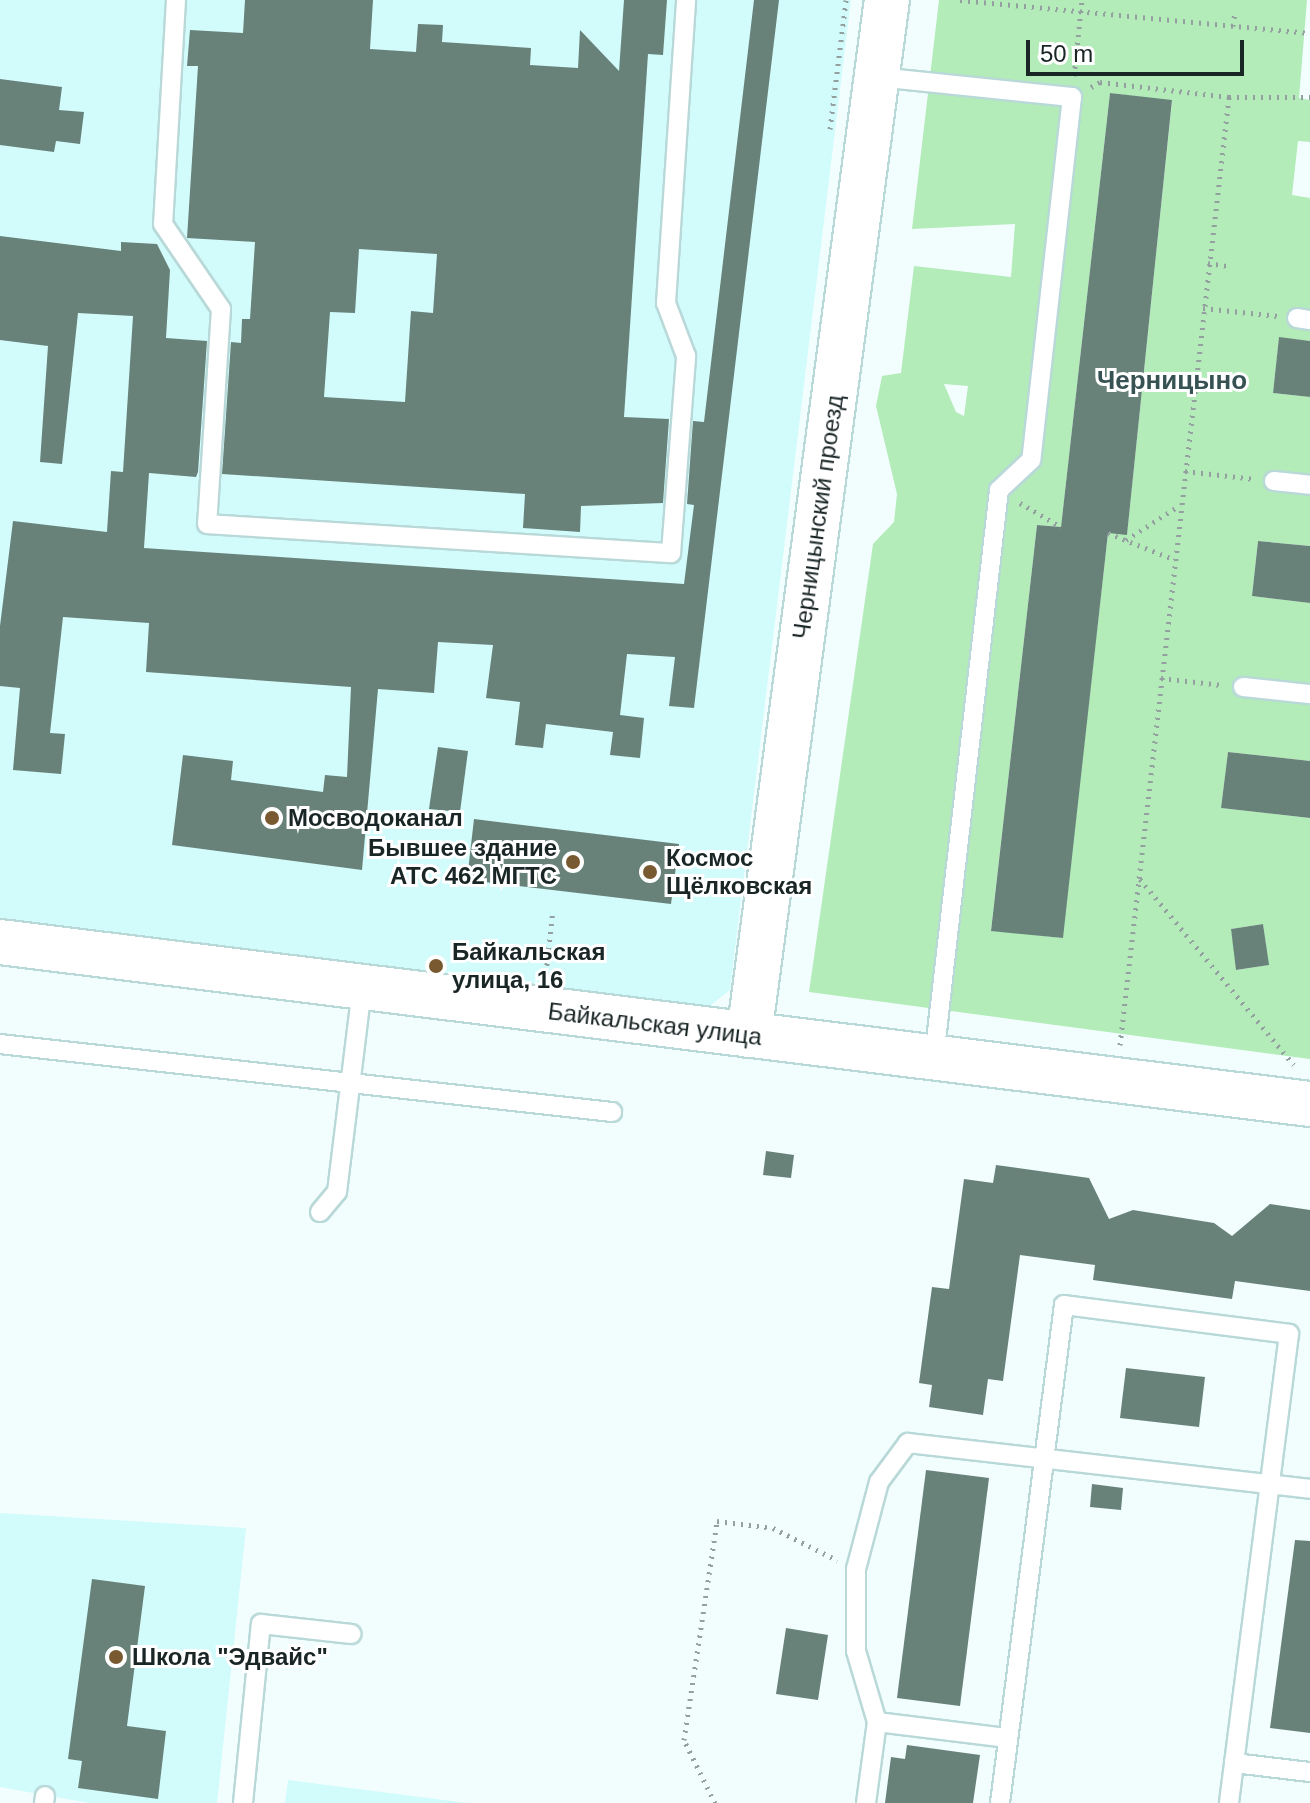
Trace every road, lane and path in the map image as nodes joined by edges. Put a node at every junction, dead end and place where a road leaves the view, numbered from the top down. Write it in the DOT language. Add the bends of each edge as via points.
graph roads {
  1 [pos="176,0"];
  2 [pos="686,0"];
  3 [pos="887,0"];
  4 [pos="960,0"];
  5 [pos="1082,0"];
  6 [pos="1235,11"];
  7 [pos="1081,12"];
  8 [pos="1233,26"];
  9 [pos="1310,33"];
  10 [pos="877,77"];
  11 [pos="1072,97"];
  12 [pos="1229,97"];
  13 [pos="1310,97"];
  14 [pos="1208,263"];
  15 [pos="1228,266"];
  16 [pos="1203,308"];
  17 [pos="1304,319"];
  18 [pos="1185,471"];
  19 [pos="1274,481"];
  20 [pos="1310,485"];
  21 [pos="999,490"];
  22 [pos="1181,504"];
  23 [pos="1061,527"];
  24 [pos="1108,533"];
  25 [pos="1126,540"];
  26 [pos="1175,560"];
  27 [pos="1161,678"];
  28 [pos="1243,687"];
  29 [pos="1310,694"];
  30 [pos="1139,878"];
  31 [pos="553,910"];
  32 [pos="0,942"];
  33 [pos="545,980"];
  34 [pos="362,989"];
  35 [pos="749,1035"];
  36 [pos="0,1044"];
  37 [pos="1120,1050"];
  38 [pos="934,1058"];
  39 [pos="350,1083"];
  40 [pos="1305,1088"];
  41 [pos="612,1112"];
  42 [pos="320,1212"];
  43 [pos="1044,1459"];
  44 [pos="1270,1485"];
  45 [pos="1310,1489"];
  46 [pos="856,1569"];
  47 [pos="351,1634"];
  48 [pos="877,1722"];
  49 [pos="1008,1738"];
  50 [pos="1234,1763"];
  51 [pos="1310,1772"];
  52 [pos="243,1803"];
  53 [pos="715,1803"];
  54 [pos="866,1803"];
  55 [pos="1000,1803"];
  56 [pos="1229,1803"];
  1 -- 2 [label="lane" via="163,224 221,309 207,524 671,553 686,356 666,303"];
  3 -- 10 [label="street, Черницынский проезд"];
  4 -- 7 [label="path"];
  5 -- 7 [label="path"];
  6 -- 8 [label="path"];
  7 -- 8 [label="path"];
  7 -- 11 [label="path"];
  8 -- 9 [label="path"];
  10 -- 11 [label="lane"];
  10 -- 35 [label="street, Черницынский проезд"];
  11 -- 12 [label="path" via="1100,82"];
  11 -- 21 [label="lane" via="1031,460"];
  12 -- 13 [label="path"];
  12 -- 14 [label="path"];
  14 -- 15 [label="path"];
  14 -- 16 [label="path"];
  16 -- 17 [label="path"];
  16 -- 18 [label="path"];
  18 -- 19 [label="path"];
  18 -- 22 [label="path"];
  19 -- 20 [label="lane"];
  21 -- 23 [label="path"];
  21 -- 38 [label="lane"];
  22 -- 25 [label="path"];
  22 -- 26 [label="path"];
  24 -- 25 [label="path"];
  25 -- 26 [label="path"];
  26 -- 27 [label="path"];
  27 -- 28 [label="path"];
  27 -- 30 [label="path"];
  28 -- 29 [label="lane"];
  30 -- 37 [label="path"];
  30 -- 40 [label="path"];
  31 -- 33 [label="path"];
  32 -- 34 [label="street, Байкальская улица"];
  34 -- 35 [label="street, Байкальская улица"];
  34 -- 39 [label="lane"];
  35 -- 38 [label="street, Байкальская улица"];
  36 -- 39 [label="lane"];
  38 -- 40 [label="street, Байкальская улица"];
  39 -- 41 [label="lane"];
  39 -- 42 [label="lane" via="337,1192"];
  43 -- 44 [label="lane"];
  43 -- 44 [label="lane" via="1064,1305 1289,1334"];
  43 -- 46 [label="lane" via="908,1443 879,1482"];
  43 -- 49 [label="lane"];
  44 -- 45 [label="lane"];
  44 -- 50 [label="lane"];
  46 -- 48 [label="lane" via="856,1651"];
  46 -- 53 [label="path" via="773,1528 717,1521 684,1740"];
  47 -- 52 [label="lane" via="261,1624"];
  48 -- 49 [label="lane"];
  48 -- 54 [label="lane"];
  49 -- 55 [label="lane"];
  50 -- 51 [label="lane"];
  50 -- 56 [label="lane"];
}
